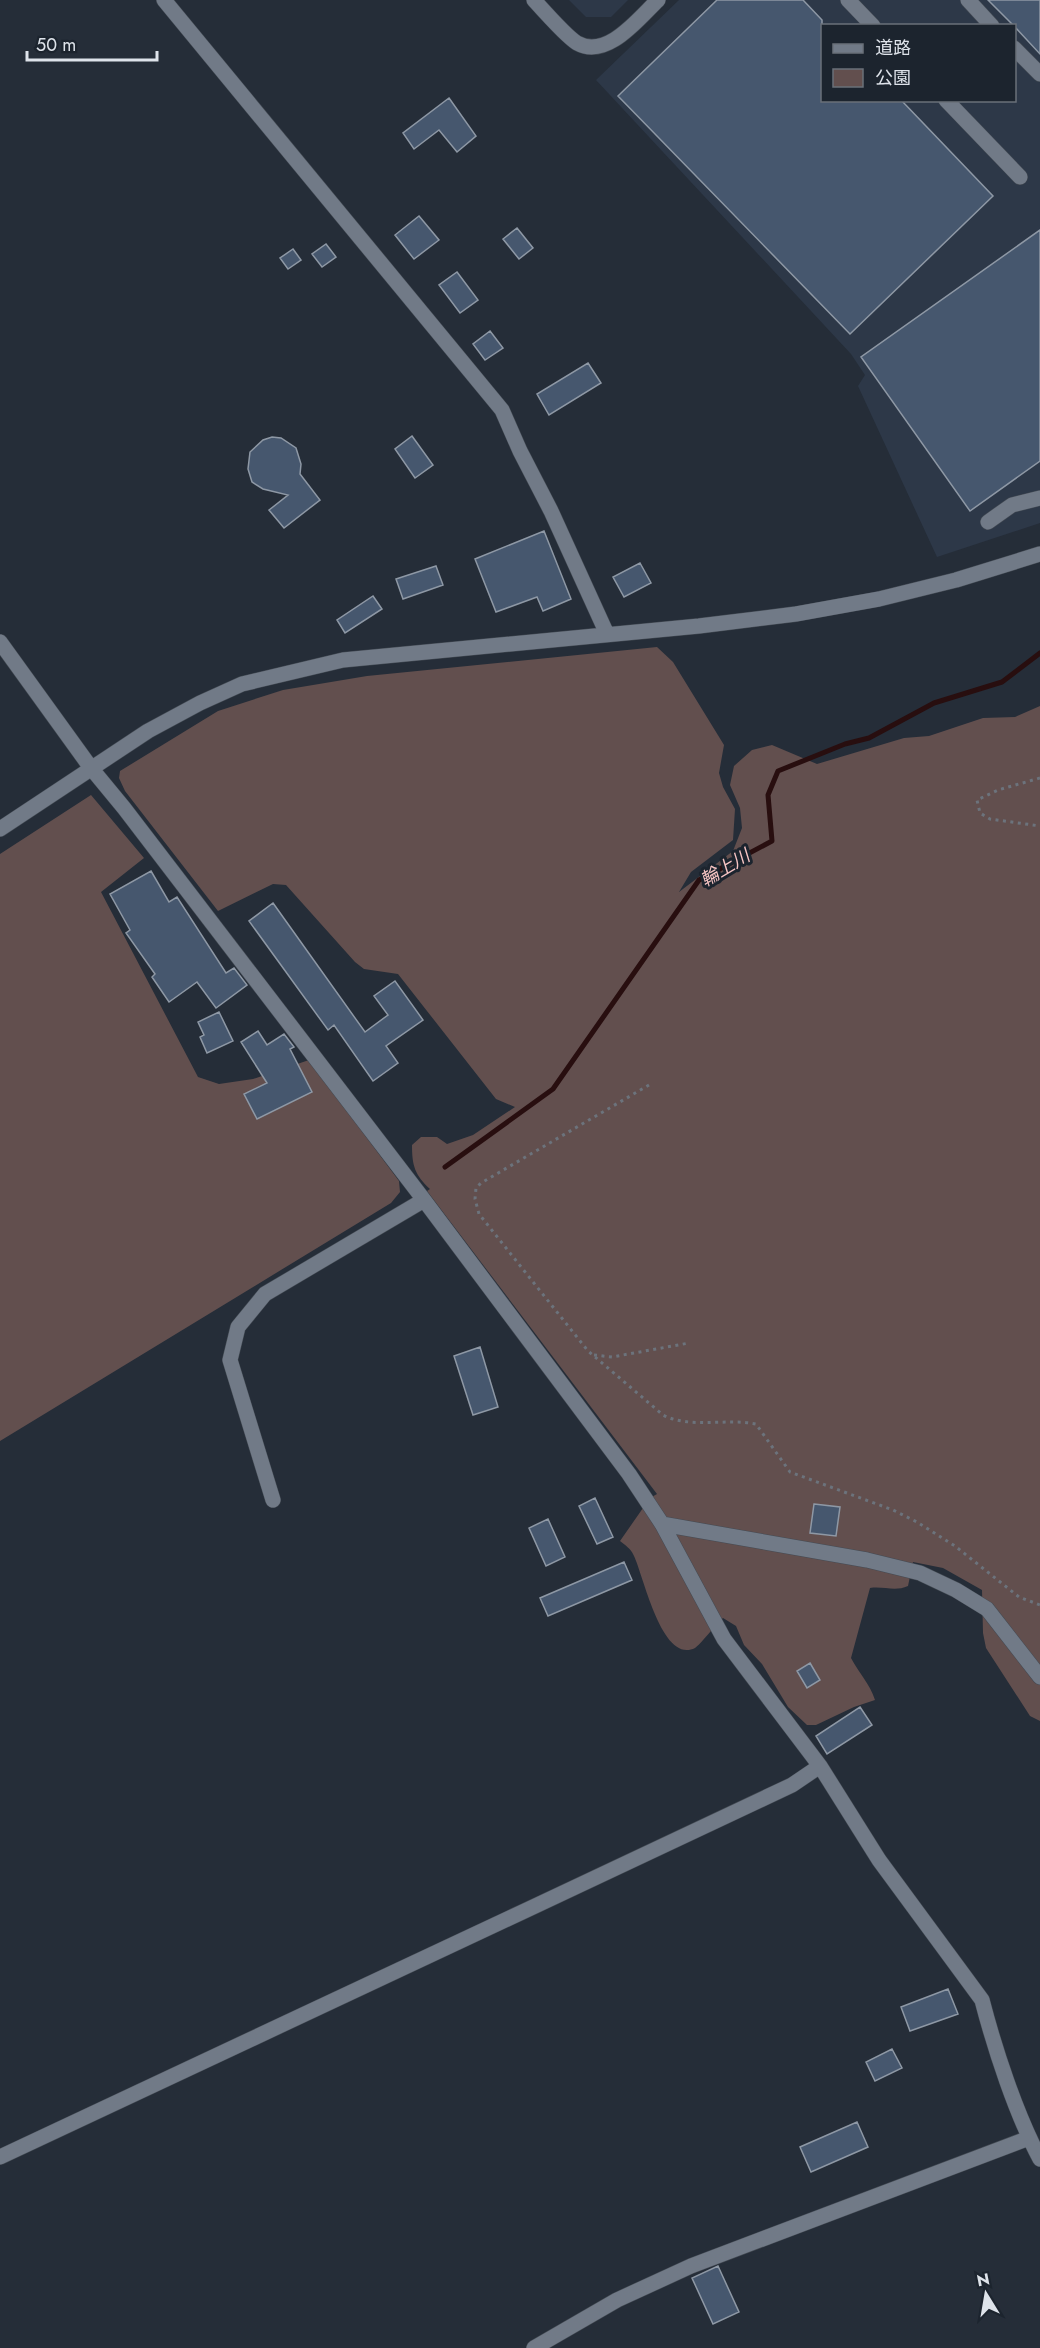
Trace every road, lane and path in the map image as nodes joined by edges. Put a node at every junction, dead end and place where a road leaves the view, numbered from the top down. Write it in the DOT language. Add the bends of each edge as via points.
graph roads {
  1 [pos="164,0"];
  2 [pos="534,0"];
  3 [pos="849,0"];
  4 [pos="968,0"];
  5 [pos="652,2"];
  6 [pos="871,24"];
  7 [pos="990,24"];
  8 [pos="1016,50"];
  9 [pos="1040,74"];
  10 [pos="948,102"];
  11 [pos="1020,177"];
  12 [pos="1040,498"];
  13 [pos="988,522"];
  14 [pos="1040,554"];
  15 [pos="607,634"];
  16 [pos="0,642"];
  17 [pos="91,768"];
  18 [pos="1040,778"];
  19 [pos="1040,826"];
  20 [pos="0,829"];
  21 [pos="648,1085"];
  22 [pos="424,1200"];
  23 [pos="688,1343"];
  24 [pos="592,1355"];
  25 [pos="273,1500"];
  26 [pos="662,1524"];
  27 [pos="1040,1605"];
  28 [pos="1040,1677"];
  29 [pos="820,1766"];
  30 [pos="1029,2138"];
  31 [pos="0,2157"];
  32 [pos="1040,2159"];
  33 [pos="534,2348"];
  1 -- 15 [label="street" via="502,410"];
  2 -- 5 [label="street" via="578,44 597,47 617,39"];
  3 -- 6 [label="street"];
  4 -- 7 [label="street"];
  8 -- 9 [label="street"];
  10 -- 11 [label="street"];
  12 -- 13 [label="street" via="1012,505"];
  14 -- 15 [label="street" via="879,599 796,614"];
  15 -- 17 [label="street" via="344,660 242,684 148,731"];
  16 -- 17 [label="street"];
  17 -- 20 [label="street"];
  17 -- 22 [label="street"];
  18 -- 19 [label="path" via="998,789 977,800 980,813 990,819"];
  21 -- 24 [label="path" via="476,1188 474,1199 479,1214"];
  22 -- 25 [label="street" via="266,1294 238,1327 230,1360"];
  22 -- 26 [label="street"];
  23 -- 24 [label="path" via="612,1357"];
  24 -- 27 [label="path" via="671,1419 756,1424 790,1472 917,1522 955,1546 1018,1597"];
  26 -- 28 [label="street" via="920,1573 987,1609"];
  26 -- 29 [label="street" via="724,1639"];
  29 -- 30 [label="street" via="879,1860 982,2001"];
  29 -- 31 [label="street" via="792,1785"];
  30 -- 32 [label="street"];
  30 -- 33 [label="street" via="691,2266 617,2300"];
}
